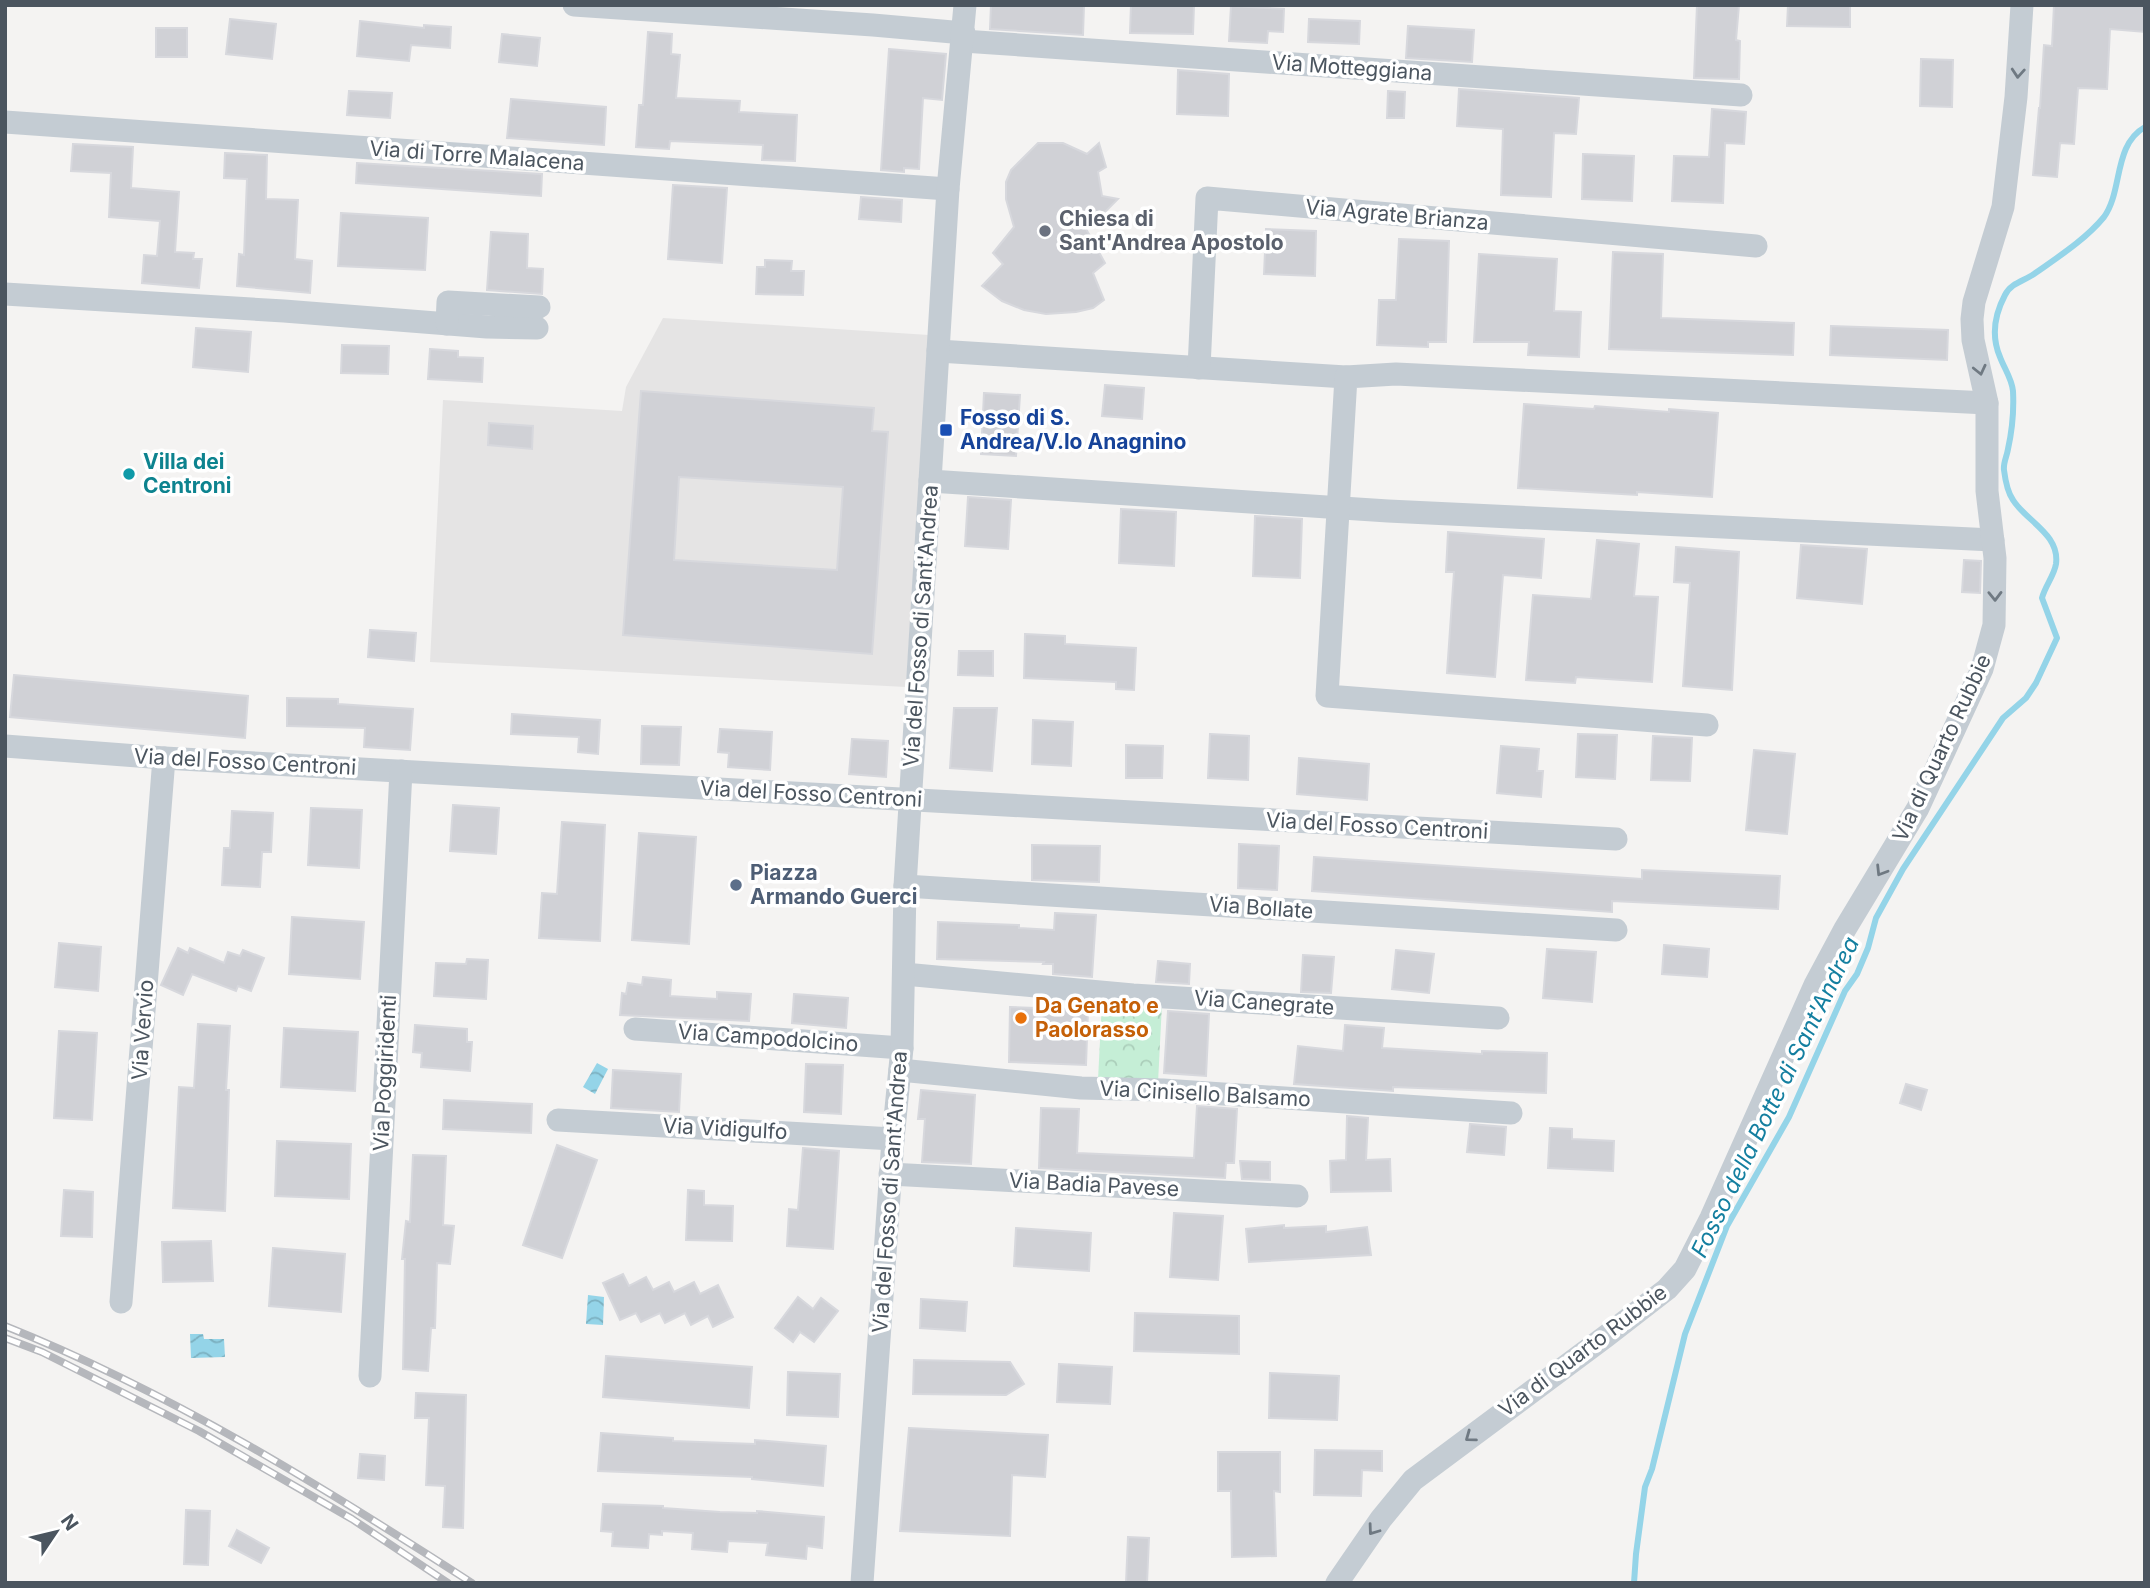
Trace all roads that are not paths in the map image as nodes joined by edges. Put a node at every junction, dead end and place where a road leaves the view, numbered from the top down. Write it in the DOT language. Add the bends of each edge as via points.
graph roads {
  1 [pos="574,5"];
  2 [pos="965,5"];
  3 [pos="2021,5"];
  4 [pos="963,37"];
  5 [pos="1741,95"];
  6 [pos="5,122"];
  7 [pos="948,189"];
  8 [pos="1756,246"];
  9 [pos="5,294"];
  10 [pos="538,317"];
  11 [pos="938,351"];
  12 [pos="1199,368"];
  13 [pos="1346,377"];
  14 [pos="1987,403"];
  15 [pos="930,481"];
  16 [pos="1338,508"];
  17 [pos="1993,540"];
  18 [pos="1707,725"];
  19 [pos="5,746"];
  20 [pos="164,758"];
  21 [pos="401,771"];
  22 [pos="910,799"];
  23 [pos="1616,839"];
  24 [pos="905,886"];
  25 [pos="1616,930"];
  26 [pos="904,974"];
  27 [pos="1499,1018"];
  28 [pos="635,1028"];
  29 [pos="901,1059"];
  30 [pos="1511,1113"];
  31 [pos="558,1120"];
  32 [pos="893,1139"];
  33 [pos="890,1174"];
  34 [pos="1297,1196"];
  35 [pos="121,1302"];
  36 [pos="370,1376"];
  37 [pos="862,1583"];
  38 [pos="1337,1583"];
  1 -- 4 [label="street, Via Motteggiana" via="873,25"];
  2 -- 4 [label="street, Via del Fosso di Sant'Andrea"];
  3 -- 14 [label="street, Via di Quarto Rubbie, one-way" via="2003,207 1972,319"];
  4 -- 5 [label="street, Via Motteggiana"];
  4 -- 7 [label="street, Via del Fosso di Sant'Andrea"];
  6 -- 7 [label="street, Via di Torre Malacena"];
  7 -- 11 [label="street, Via del Fosso di Sant'Andrea"];
  8 -- 12 [label="street, Via Agrate Brianza" via="1207,198"];
  9 -- 10 [label="street" via="447,324"];
  11 -- 12 [label="street"];
  11 -- 15 [label="street, Via del Fosso di Sant'Andrea"];
  12 -- 13 [label="street"];
  13 -- 14 [label="street" via="1396,374"];
  13 -- 16 [label="street"];
  14 -- 17 [label="street, Via di Quarto Rubbie" via="1987,491"];
  15 -- 16 [label="street"];
  15 -- 22 [label="street, Via del Fosso di Sant'Andrea"];
  16 -- 17 [label="street"];
  16 -- 18 [label="street" via="1327,696"];
  17 -- 38 [label="street, Via di Quarto Rubbie, one-way" via="1994,625 1982,668 1918,808 1815,985 1689,1263 1675,1282 1641,1310 1413,1480 1385,1512"];
  19 -- 20 [label="street, Via del Fosso Centroni"];
  20 -- 21 [label="street, Via del Fosso Centroni"];
  20 -- 35 [label="street, Via Vervio"];
  21 -- 22 [label="street, Via del Fosso Centroni"];
  21 -- 36 [label="street, Via Poggiridenti"];
  22 -- 23 [label="street, Via del Fosso Centroni"];
  22 -- 24 [label="street, Via del Fosso di Sant'Andrea"];
  24 -- 25 [label="street, Via Bollate"];
  24 -- 26 [label="street, Via del Fosso di Sant'Andrea"];
  26 -- 27 [label="street, Via Canegrate" via="1133,995"];
  26 -- 29 [label="street, Via del Fosso di Sant'Andrea"];
  28 -- 29 [label="street, Via Campodolcino"];
  29 -- 30 [label="street, Via Cinisello Balsamo" via="1082,1088"];
  29 -- 32 [label="street, Via del Fosso di Sant'Andrea"];
  31 -- 32 [label="street, Via Vidigulfo"];
  32 -- 33 [label="street, Via del Fosso di Sant'Andrea"];
  33 -- 34 [label="street, Via Badia Pavese"];
  33 -- 37 [label="street, Via del Fosso di Sant'Andrea"];
}
